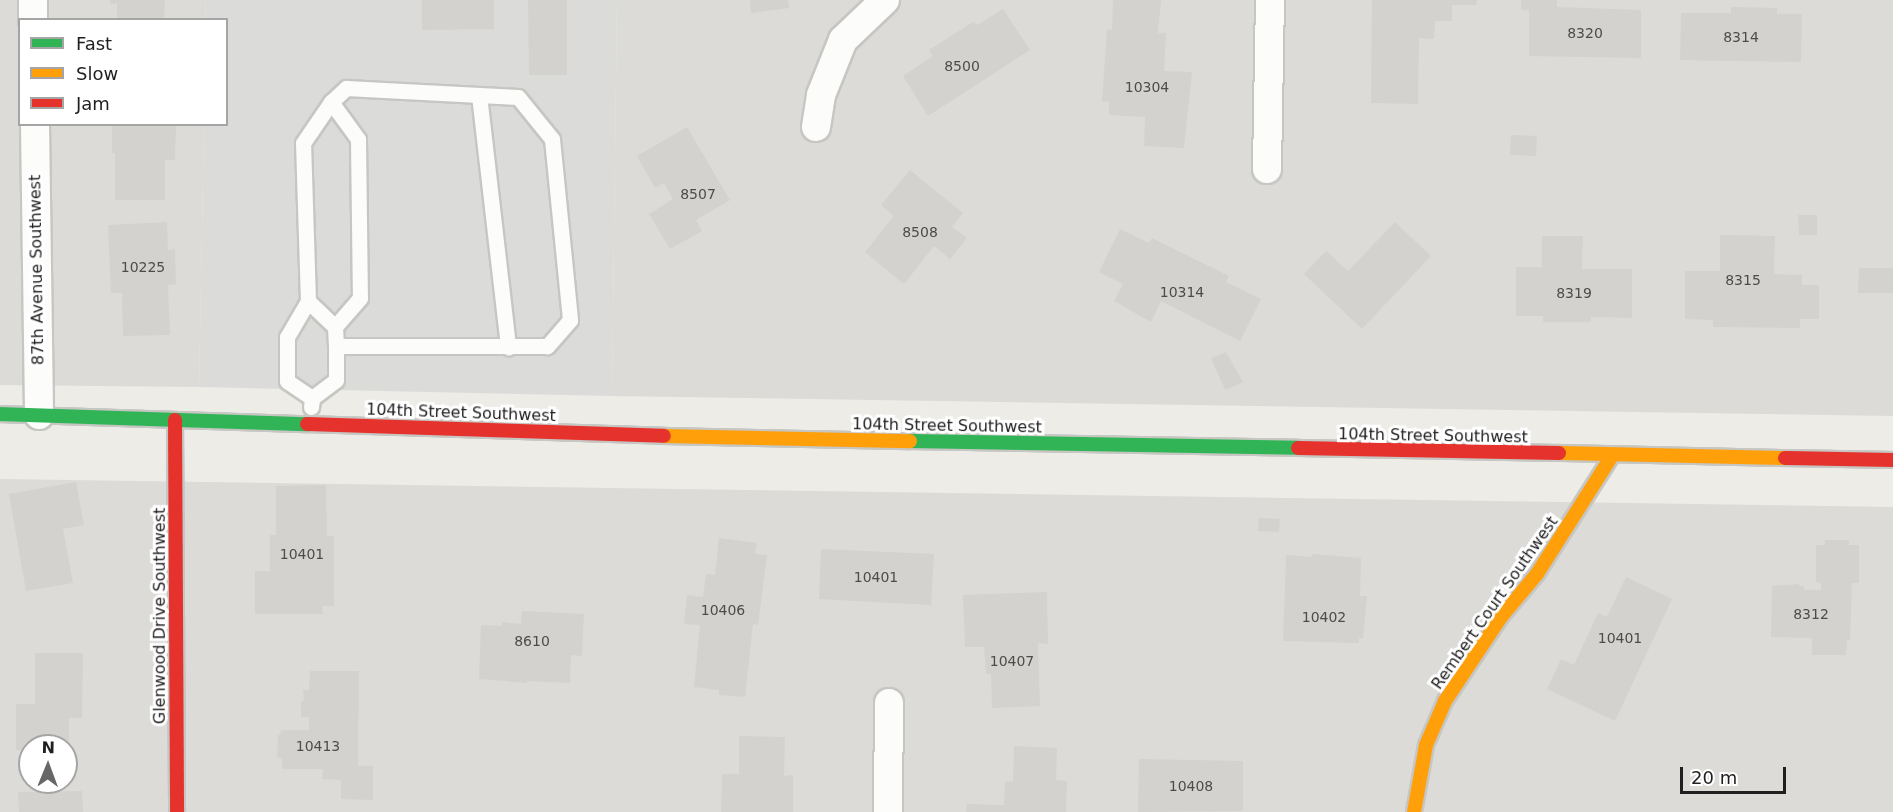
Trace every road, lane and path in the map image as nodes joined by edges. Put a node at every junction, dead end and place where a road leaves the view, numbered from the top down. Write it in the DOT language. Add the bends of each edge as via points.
graph roads {
  1 [pos="33,0"];
  2 [pos="885,0"];
  3 [pos="1270,0"];
  4 [pos="33,18"];
  5 [pos="479,95"];
  6 [pos="332,102"];
  7 [pos="35,126"];
  8 [pos="816,127"];
  9 [pos="1268,169"];
  10 [pos="308,301"];
  11 [pos="335,327"];
  12 [pos="336,346"];
  13 [pos="508,347"];
  14 [pos="312,398"];
  15 [pos="0,414"];
  16 [pos="39,415"];
  17 [pos="175,420"];
  18 [pos="310,425"];
  19 [pos="1612,456"];
  20 [pos="1893,460"];
  21 [pos="889,703"];
  22 [pos="177,812"];
  23 [pos="888,812"];
  24 [pos="1414,812"];
  1 -- 4 [label="street"];
  2 -- 8 [label="street" via="843,40 821,95"];
  3 -- 9 [label="street"];
  5 -- 6 [label="lane" via="346,88"];
  5 -- 13 [label="lane"];
  5 -- 13 [label="lane" via="518,97 552,139 570,320 547,346"];
  6 -- 10 [label="lane" via="303,143"];
  6 -- 11 [label="lane" via="358,139 360,298"];
  7 -- 16 [label="street, 87th Avenue Southwest"];
  10 -- 11 [label="lane"];
  10 -- 14 [label="lane" via="287,337 287,381"];
  11 -- 12 [label="lane"];
  12 -- 13 [label="lane"];
  12 -- 14 [label="lane" via="336,380"];
  14 -- 18 [label="lane"];
  15 -- 16 [label="street, 104th Street Southwest"];
  16 -- 17 [label="street, 104th Street Southwest"];
  17 -- 18 [label="street, 104th Street Southwest"];
  17 -- 22 [label="street, Glenwood Drive Southwest"];
  18 -- 19 [label="street, 104th Street Southwest"];
  19 -- 20 [label="street, 104th Street Southwest"];
  19 -- 24 [label="street, Rembert Court Southwest" via="1537,574 1501,617 1445,701 1426,745"];
  21 -- 23 [label="street"];
}
